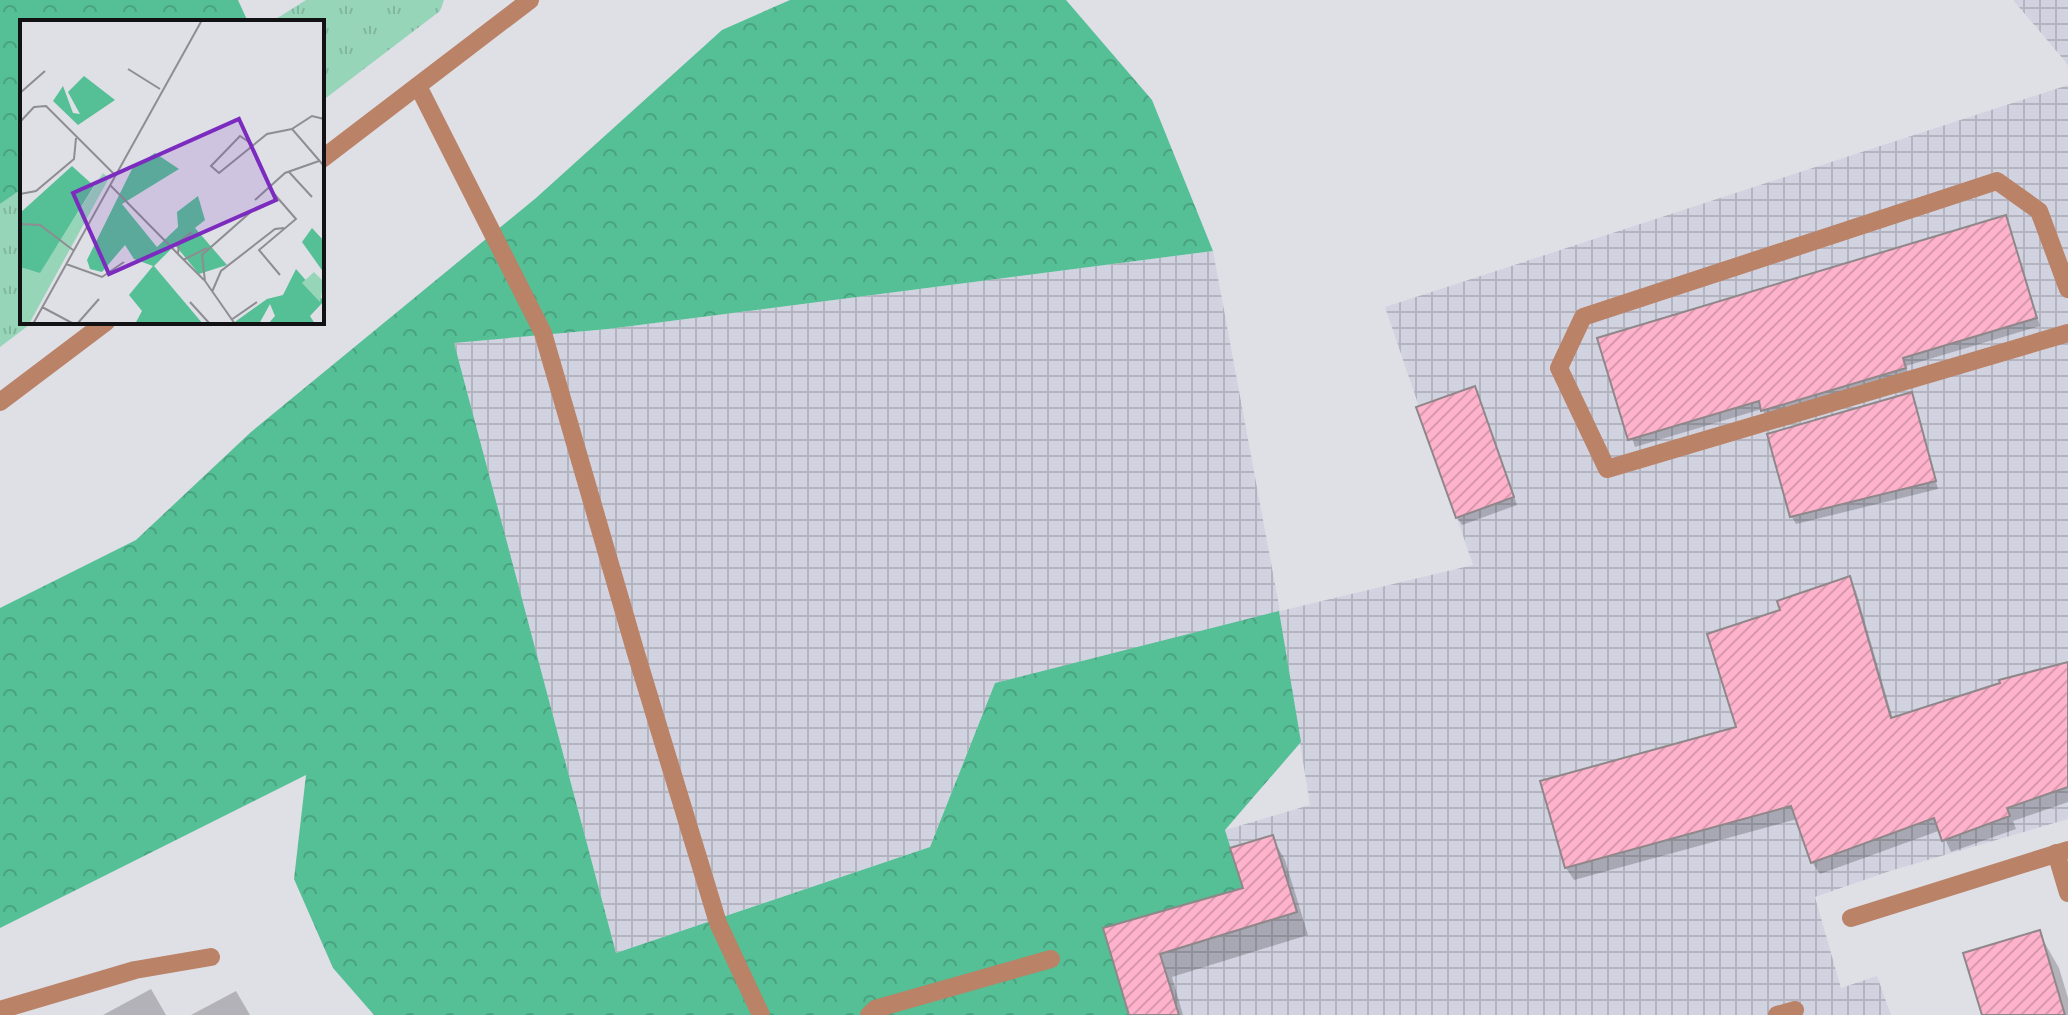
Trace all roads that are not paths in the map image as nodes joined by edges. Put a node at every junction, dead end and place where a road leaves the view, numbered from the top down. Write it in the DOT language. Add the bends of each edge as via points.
graph roads {
  1 [pos="521,3"];
  2 [pos="418,86"];
  3 [pos="324,157"];
  4 [pos="2068,289"];
  5 [pos="103,324"];
  6 [pos="2068,333"];
  7 [pos="0,402"];
  8 [pos="2062,852"];
  9 [pos="2068,893"];
  10 [pos="1851,918"];
  11 [pos="211,957"];
  12 [pos="1051,959"];
  13 [pos="0,1010"];
  14 [pos="761,1015"];
  15 [pos="869,1015"];
  1 -- 2 [label="lane"];
  2 -- 3 [label="lane"];
  2 -- 14 [label="lane" via="543,333 718,923"];
  4 -- 6 [label="lane" via="2039,211 1997,181 1583,317 1559,368 1607,469"];
  5 -- 7 [label="lane"];
  8 -- 9 [label="lane"];
  8 -- 10 [label="lane"];
  11 -- 13 [label="lane" via="135,970"];
  12 -- 15 [label="lane"];
}
